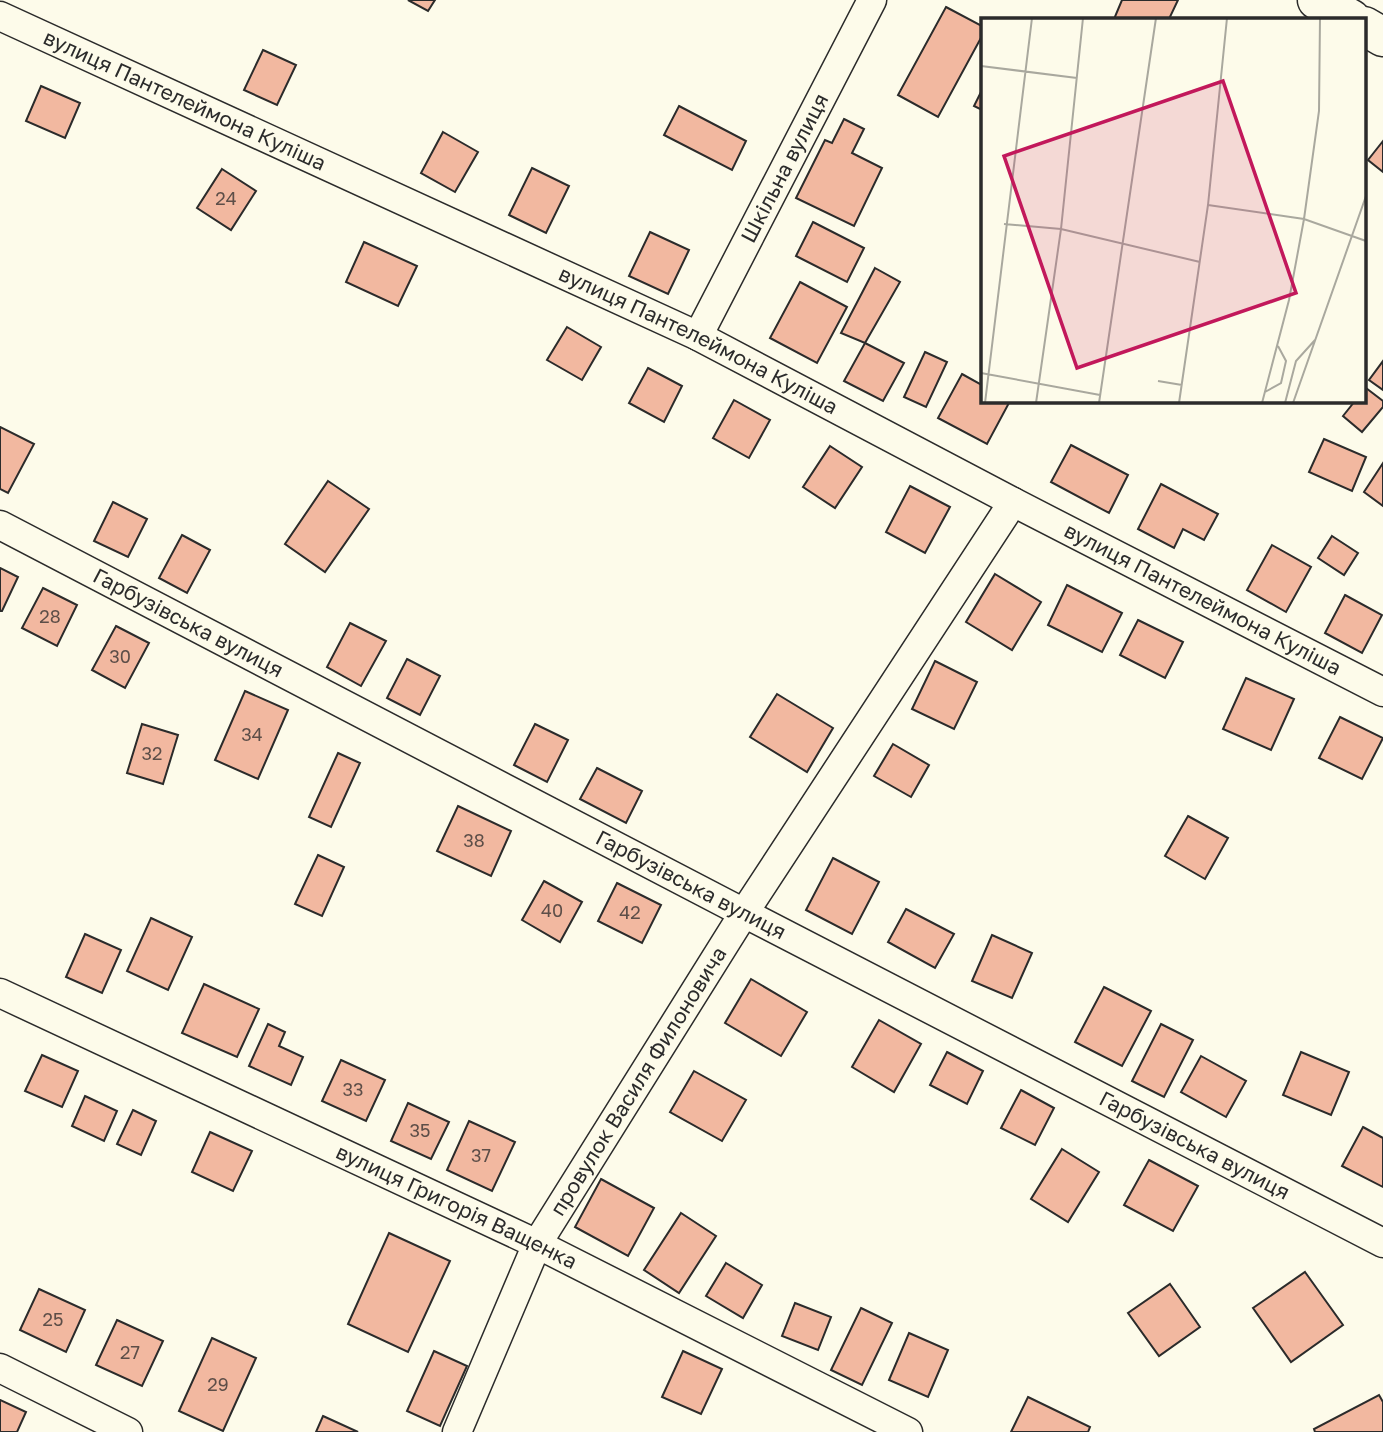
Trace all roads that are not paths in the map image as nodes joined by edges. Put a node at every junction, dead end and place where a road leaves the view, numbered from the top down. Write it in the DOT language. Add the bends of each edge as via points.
graph roads {
  1 [pos="872,0"];
  2 [pos="1317,0"];
  3 [pos="0,16"];
  4 [pos="1349,18"];
  5 [pos="1366,27"];
  6 [pos="1383,37"];
  7 [pos="698,336"];
  8 [pos="1013,502"];
  9 [pos="0,525"];
  10 [pos="1383,692"];
  11 [pos="744,913"];
  12 [pos="0,993"];
  13 [pos="1383,1243"];
  14 [pos="537,1244"];
  15 [pos="0,1368"];
  16 [pos="128,1432"];
  17 [pos="457,1432"];
  18 [pos="908,1432"];
  1 -- 7 [label="street, Шкільна вулиця"];
  2 -- 4 [label="main road"];
  3 -- 7 [label="street, вулиця Пантелеймона Куліша"];
  5 -- 6 [label="main road"];
  7 -- 8 [label="street, вулиця Пантелеймона Куліша"];
  8 -- 10 [label="street, вулиця Пантелеймона Куліша"];
  8 -- 11 [label="street, провулок Василя Филоновича"];
  9 -- 11 [label="street, Гарбузівська вулиця"];
  11 -- 13 [label="street, Гарбузівська вулиця"];
  11 -- 14 [label="street, провулок Василя Филоновича"];
  12 -- 14 [label="street, вулиця Григорія Ващенка"];
  14 -- 17 [label="street, провулок Василя Филоновича"];
  14 -- 18 [label="street, вулиця Григорія Ващенка"];
  15 -- 16 [label="street"];
}
